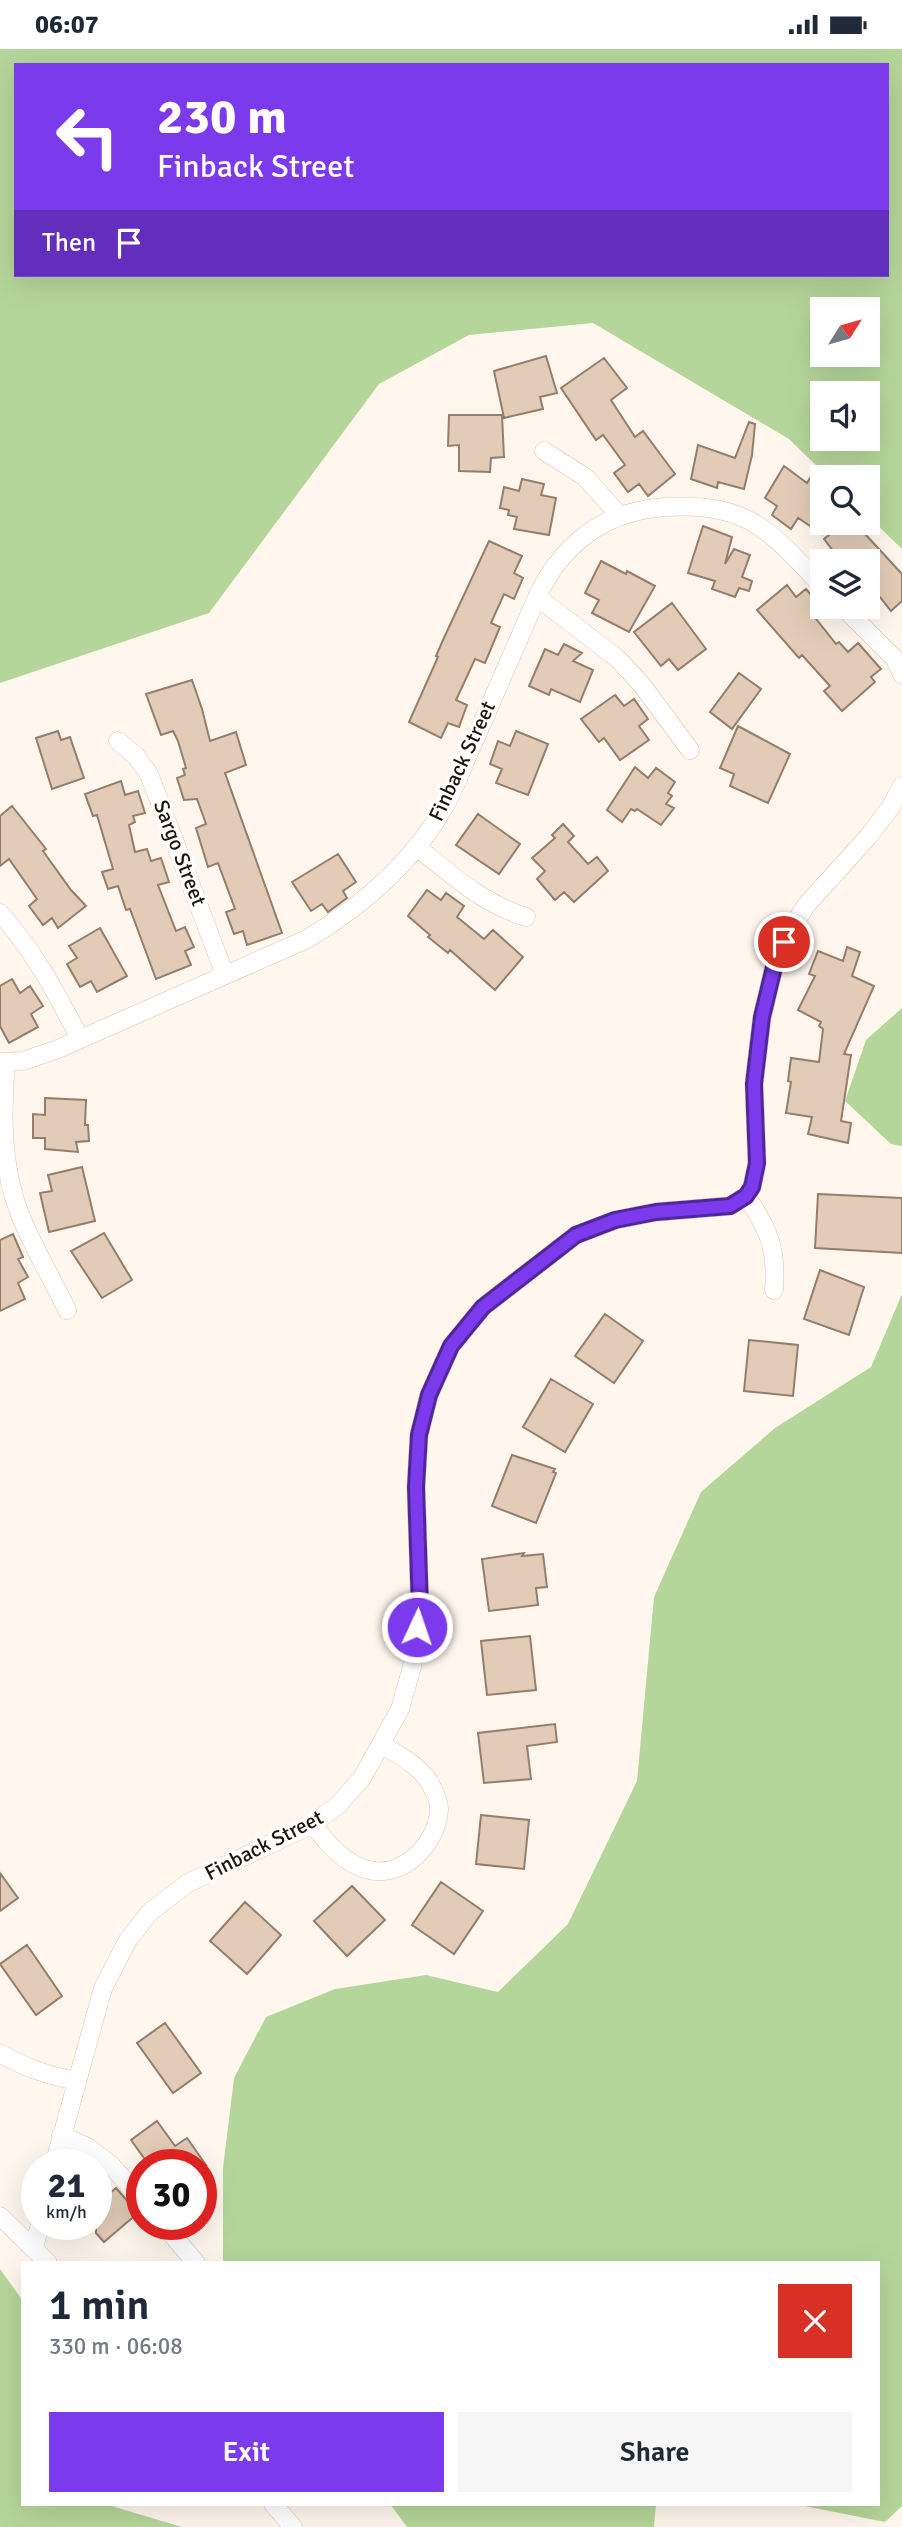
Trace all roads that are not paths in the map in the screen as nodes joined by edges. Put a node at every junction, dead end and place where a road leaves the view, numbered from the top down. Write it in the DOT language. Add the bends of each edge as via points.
graph roads {
  1 [pos="544,451"];
  2 [pos="619,515"];
  3 [pos="810,573"];
  4 [pos="537,597"];
  5 [pos="855,619"];
  6 [pos="902,674"];
  7 [pos="118,741"];
  8 [pos="690,750"];
  9 [pos="902,786"];
  10 [pos="417,847"];
  11 [pos="0,913"];
  12 [pos="526,917"];
  13 [pos="225,975"];
  14 [pos="80,1039"];
  15 [pos="3,1062"];
  16 [pos="746,1196"];
  17 [pos="774,1290"];
  18 [pos="68,1310"];
  19 [pos="382,1744"];
  20 [pos="313,1824"];
  21 [pos="0,2053"];
  22 [pos="76,2081"];
  23 [pos="61,2135"];
  24 [pos="58,2149"];
  25 [pos="126,2182"];
  26 [pos="0,2216"];
  27 [pos="36,2240"];
  28 [pos="177,2240"];
  29 [pos="34,2248"];
  30 [pos="46,2261"];
  31 [pos="194,2261"];
  32 [pos="275,2506"];
  33 [pos="293,2527"];
  1 -- 2 [label="street" via="585,477"];
  2 -- 3 [label="street, Finback Street" via="642,509 719,508 751,519"];
  2 -- 4 [label="street, Finback Street" via="589,532 560,560"];
  4 -- 8 [label="street" via="617,659"];
  4 -- 10 [label="street, Finback Street" via="447,803"];
  5 -- 6 [label="street" via="895,659"];
  7 -- 13 [label="street, Sargo Street" via="136,757 153,783"];
  9 -- 16 [label="street" via="868,837 801,914 776,959 762,1017 754,1084 757,1163"];
  10 -- 12 [label="street" via="482,898"];
  10 -- 13 [label="street, Finback Street" via="346,916 307,939"];
  11 -- 14 [label="street" via="36,959"];
  13 -- 14 [label="street, Finback Street"];
  14 -- 15 [label="street, Finback Street" via="23,1061"];
  15 -- 18 [label="street" via="9,1175 19,1212"];
  16 -- 17 [label="street" via="770,1238"];
  16 -- 19 [label="street, Finback Street" via="730,1206 656,1212 615,1220 576,1235 483,1307 451,1346 429,1395 419,1435 420,1608 412,1667 400,1709"];
  19 -- 20 [label="street, Finback Street" via="362,1778"];
  19 -- 20 [label="street" via="430,1782 440,1807 424,1849 407,1864 385,1871 366,1870 325,1842"];
  20 -- 22 [label="street, Finback Street" via="188,1883 149,1912 103,1988"];
  21 -- 22 [label="street" via="18,2064"];
  22 -- 23 [label="street, Finback Street"];
  23 -- 24 [label="street, Finback Street"];
  23 -- 25 [label="street" via="87,2147"];
  26 -- 29 [label="street"];
  27 -- 29 [label="street"];
  28 -- 31 [label="street"];
  29 -- 30 [label="street"];
  32 -- 33 [label="street"];
}
